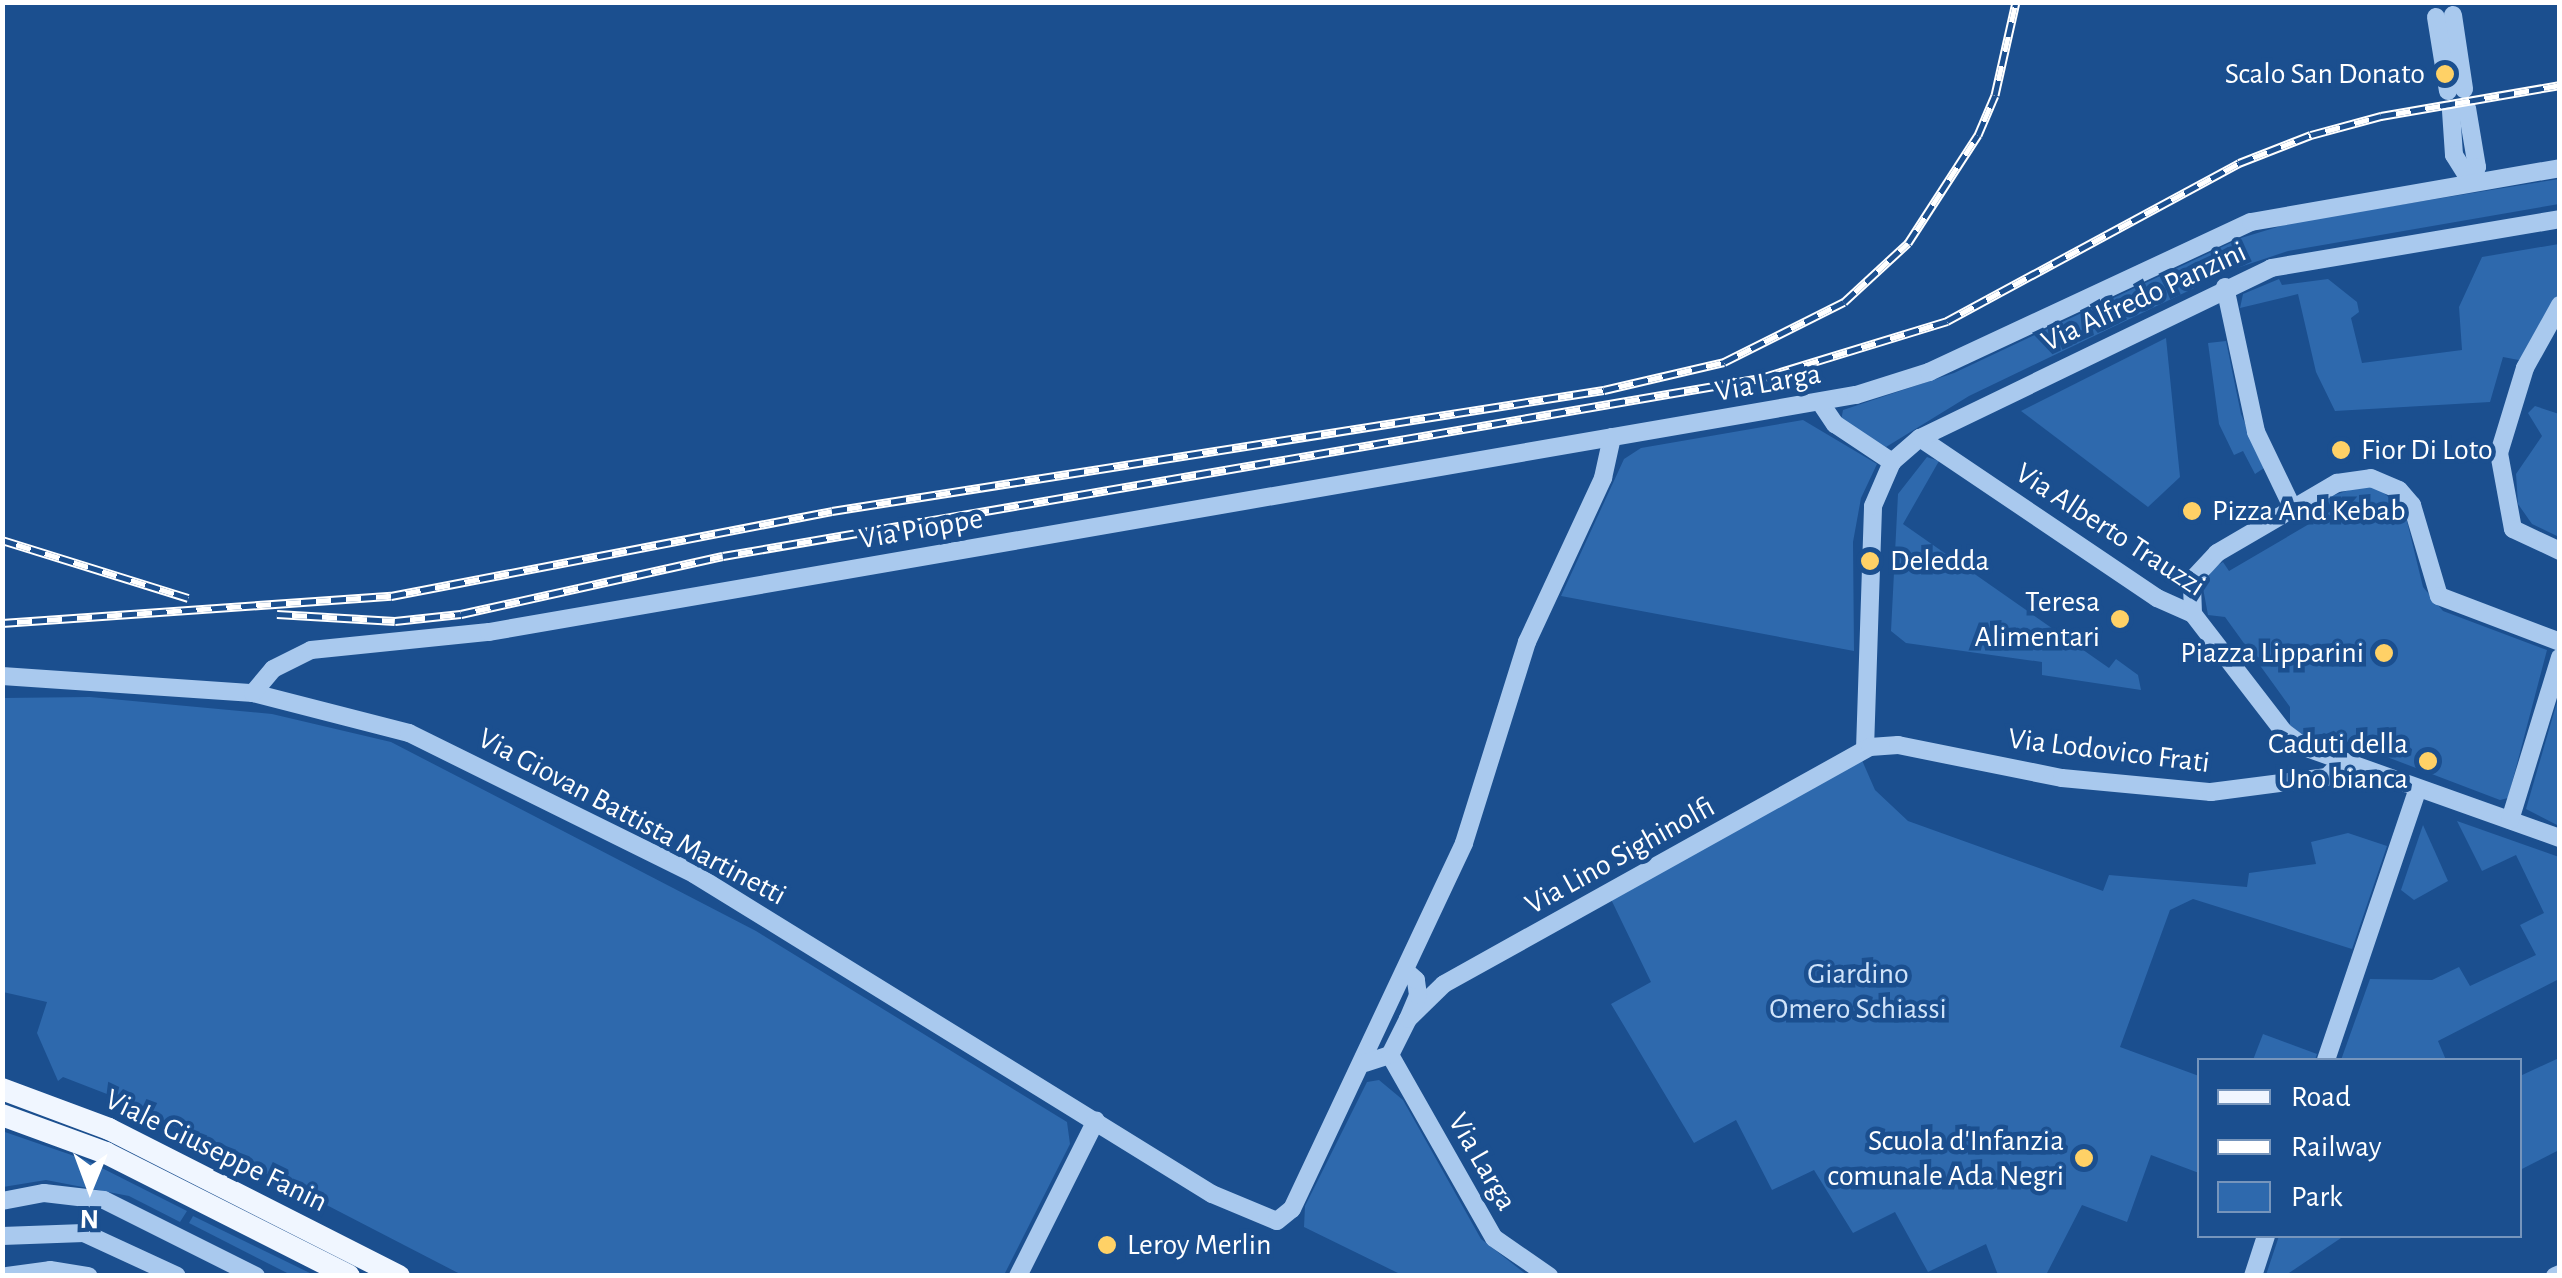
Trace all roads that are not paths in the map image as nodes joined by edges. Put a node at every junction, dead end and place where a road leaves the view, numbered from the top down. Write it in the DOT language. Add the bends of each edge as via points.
graph roads {
  1 [pos="2445,16"];
  2 [pos="2456,90"];
  3 [pos="2459,110"];
  4 [pos="2560,168"];
  5 [pos="2470,181"];
  6 [pos="2560,219"];
  7 [pos="2225,287"];
  8 [pos="2560,305"];
  9 [pos="1820,402"];
  10 [pos="1612,437"];
  11 [pos="1920,438"];
  12 [pos="1892,462"];
  13 [pos="2293,509"];
  14 [pos="2560,551"];
  15 [pos="2193,614"];
  16 [pos="2560,642"];
  17 [pos="2560,657"];
  18 [pos="2,676"];
  19 [pos="254,693"];
  20 [pos="1865,749"];
  21 [pos="2341,763"];
  22 [pos="2418,788"];
  23 [pos="2510,820"];
  24 [pos="2560,838"];
  25 [pos="1408,973"];
  26 [pos="1408,1019"];
  27 [pos="1390,1055"];
  28 [pos="2327,1058"];
  29 [pos="1365,1063"];
  30 [pos="2,1089"];
  31 [pos="2,1115"];
  32 [pos="1096,1120"];
  33 [pos="2,1201"];
  34 [pos="2,1236"];
  35 [pos="2265,1238"];
  36 [pos="7,1276"];
  37 [pos="89,1276"];
  38 [pos="177,1276"];
  39 [pos="256,1276"];
  40 [pos="349,1276"];
  41 [pos="399,1276"];
  42 [pos="1018,1276"];
  43 [pos="1549,1276"];
  44 [pos="2252,1276"];
  1 -- 2 [label="street"];
  3 -- 5 [label="street" via="2477,166"];
  4 -- 5 [label="street, Via Larga"];
  5 -- 9 [label="street, Via Larga" via="2251,222 1929,372"];
  6 -- 7 [label="street, Via Alfredo Panzini" via="2282,266"];
  7 -- 11 [label="street, Via Alfredo Panzini"];
  7 -- 13 [label="street" via="2256,432"];
  8 -- 14 [label="street" via="2524,368 2499,453 2513,530"];
  9 -- 10 [label="street, Via Larga"];
  9 -- 12 [label="street" via="1835,424"];
  10 -- 19 [label="street, Via Pioppe" via="489,632 311,650 273,669"];
  10 -- 25 [label="street" via="1603,478 1526,642 1464,842"];
  11 -- 12 [label="street, Via Alfredo Panzini"];
  11 -- 15 [label="street, Via Alberto Trauzzi" via="2157,598"];
  12 -- 20 [label="street, Via Alfredo Panzini" via="1875,494 1870,526"];
  13 -- 15 [label="street" via="2203,566 2192,580"];
  13 -- 16 [label="street" via="2353,478 2388,483 2412,504 2439,596"];
  15 -- 21 [label="street, Via Alberto Trauzzi" via="2284,732"];
  17 -- 23 [label="street"];
  18 -- 19 [label="street, Via Giovan Battista Martinetti"];
  19 -- 32 [label="street, Via Giovan Battista Martinetti" via="409,732 676,865"];
  20 -- 21 [label="street, Via Lodovico Frati" via="1898,744 2062,778 2228,792 2327,777"];
  20 -- 26 [label="street, Via Lino Sighinolfi" via="1444,984"];
  21 -- 22 [label="street, Via Alberto Trauzzi"];
  22 -- 23 [label="street, Via Alberto Trauzzi"];
  22 -- 28 [label="street"];
  23 -- 24 [label="street, Via Alberto Trauzzi"];
  25 -- 26 [label="street" via="1418,996"];
  25 -- 29 [label="street"];
  26 -- 27 [label="street"];
  27 -- 29 [label="street"];
  27 -- 43 [label="street, Via Larga" via="1494,1238"];
  29 -- 32 [label="street, Via Giovan Battista Martinetti" via="1285,1218 1252,1215"];
  30 -- 41 [label="main road, Viale Giuseppe Fanin" via="109,1129"];
  31 -- 40 [label="main road, Viale Giuseppe Fanin" via="106,1153"];
  32 -- 42 [label="street"];
  33 -- 39 [label="street" via="44,1194 104,1200"];
  34 -- 38 [label="street" via="84,1233"];
  35 -- 44 [label="street"];
  36 -- 37 [label="street" via="50,1270"];
}
